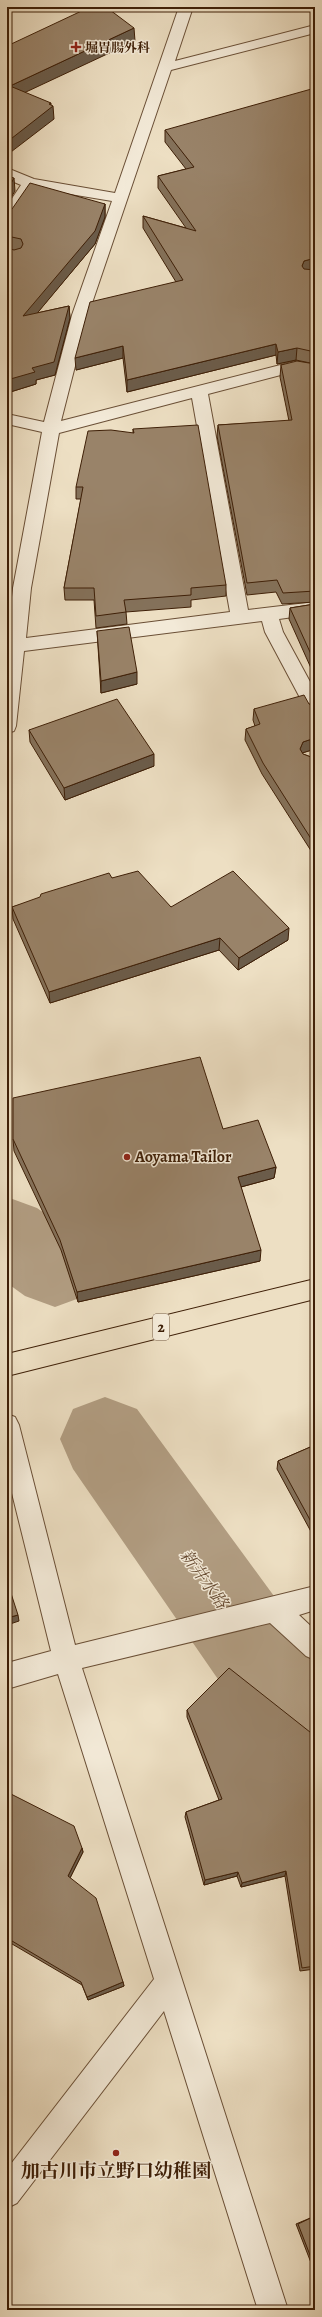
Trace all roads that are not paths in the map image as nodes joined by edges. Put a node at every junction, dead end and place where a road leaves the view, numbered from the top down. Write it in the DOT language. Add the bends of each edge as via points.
graph roads {
  1 [pos="186,7"];
  2 [pos="315,29"];
  3 [pos="164,68"];
  4 [pos="7,173"];
  5 [pos="30,183"];
  6 [pos="120,198"];
  7 [pos="7,218"];
  8 [pos="315,370"];
  9 [pos="199,391"];
  10 [pos="7,419"];
  11 [pos="51,429"];
  12 [pos="315,608"];
  13 [pos="269,615"];
  14 [pos="240,618"];
  15 [pos="15,646"];
  16 [pos="315,709"];
  17 [pos="7,726"];
  18 [pos="315,1289"];
  19 [pos="7,1365"];
  20 [pos="7,1425"];
  21 [pos="315,1598"];
  22 [pos="275,1611"];
  23 [pos="315,1647"];
  24 [pos="66,1659"];
  25 [pos="7,1676"];
  26 [pos="169,1982"];
  27 [pos="7,2193"];
  28 [pos="273,2310"];
  1 -- 3 [label="street"];
  2 -- 3 [label="street"];
  3 -- 6 [label="street"];
  4 -- 5 [label="street"];
  5 -- 6 [label="street"];
  5 -- 7 [label="street"];
  6 -- 11 [label="street" via="80,315"];
  8 -- 9 [label="street" via="296,366"];
  9 -- 11 [label="street"];
  9 -- 14 [label="street"];
  10 -- 11 [label="street"];
  11 -- 15 [label="street" via="22,588"];
  12 -- 13 [label="street"];
  13 -- 14 [label="street"];
  13 -- 16 [label="street" via="274,632"];
  14 -- 15 [label="street"];
  15 -- 17 [label="street"];
  18 -- 19 [label="highway, 2"];
  20 -- 24 [label="street"];
  21 -- 22 [label="street"];
  22 -- 23 [label="street"];
  22 -- 24 [label="street"];
  24 -- 25 [label="street"];
  24 -- 26 [label="street"];
  26 -- 27 [label="street"];
  26 -- 28 [label="street"];
}
